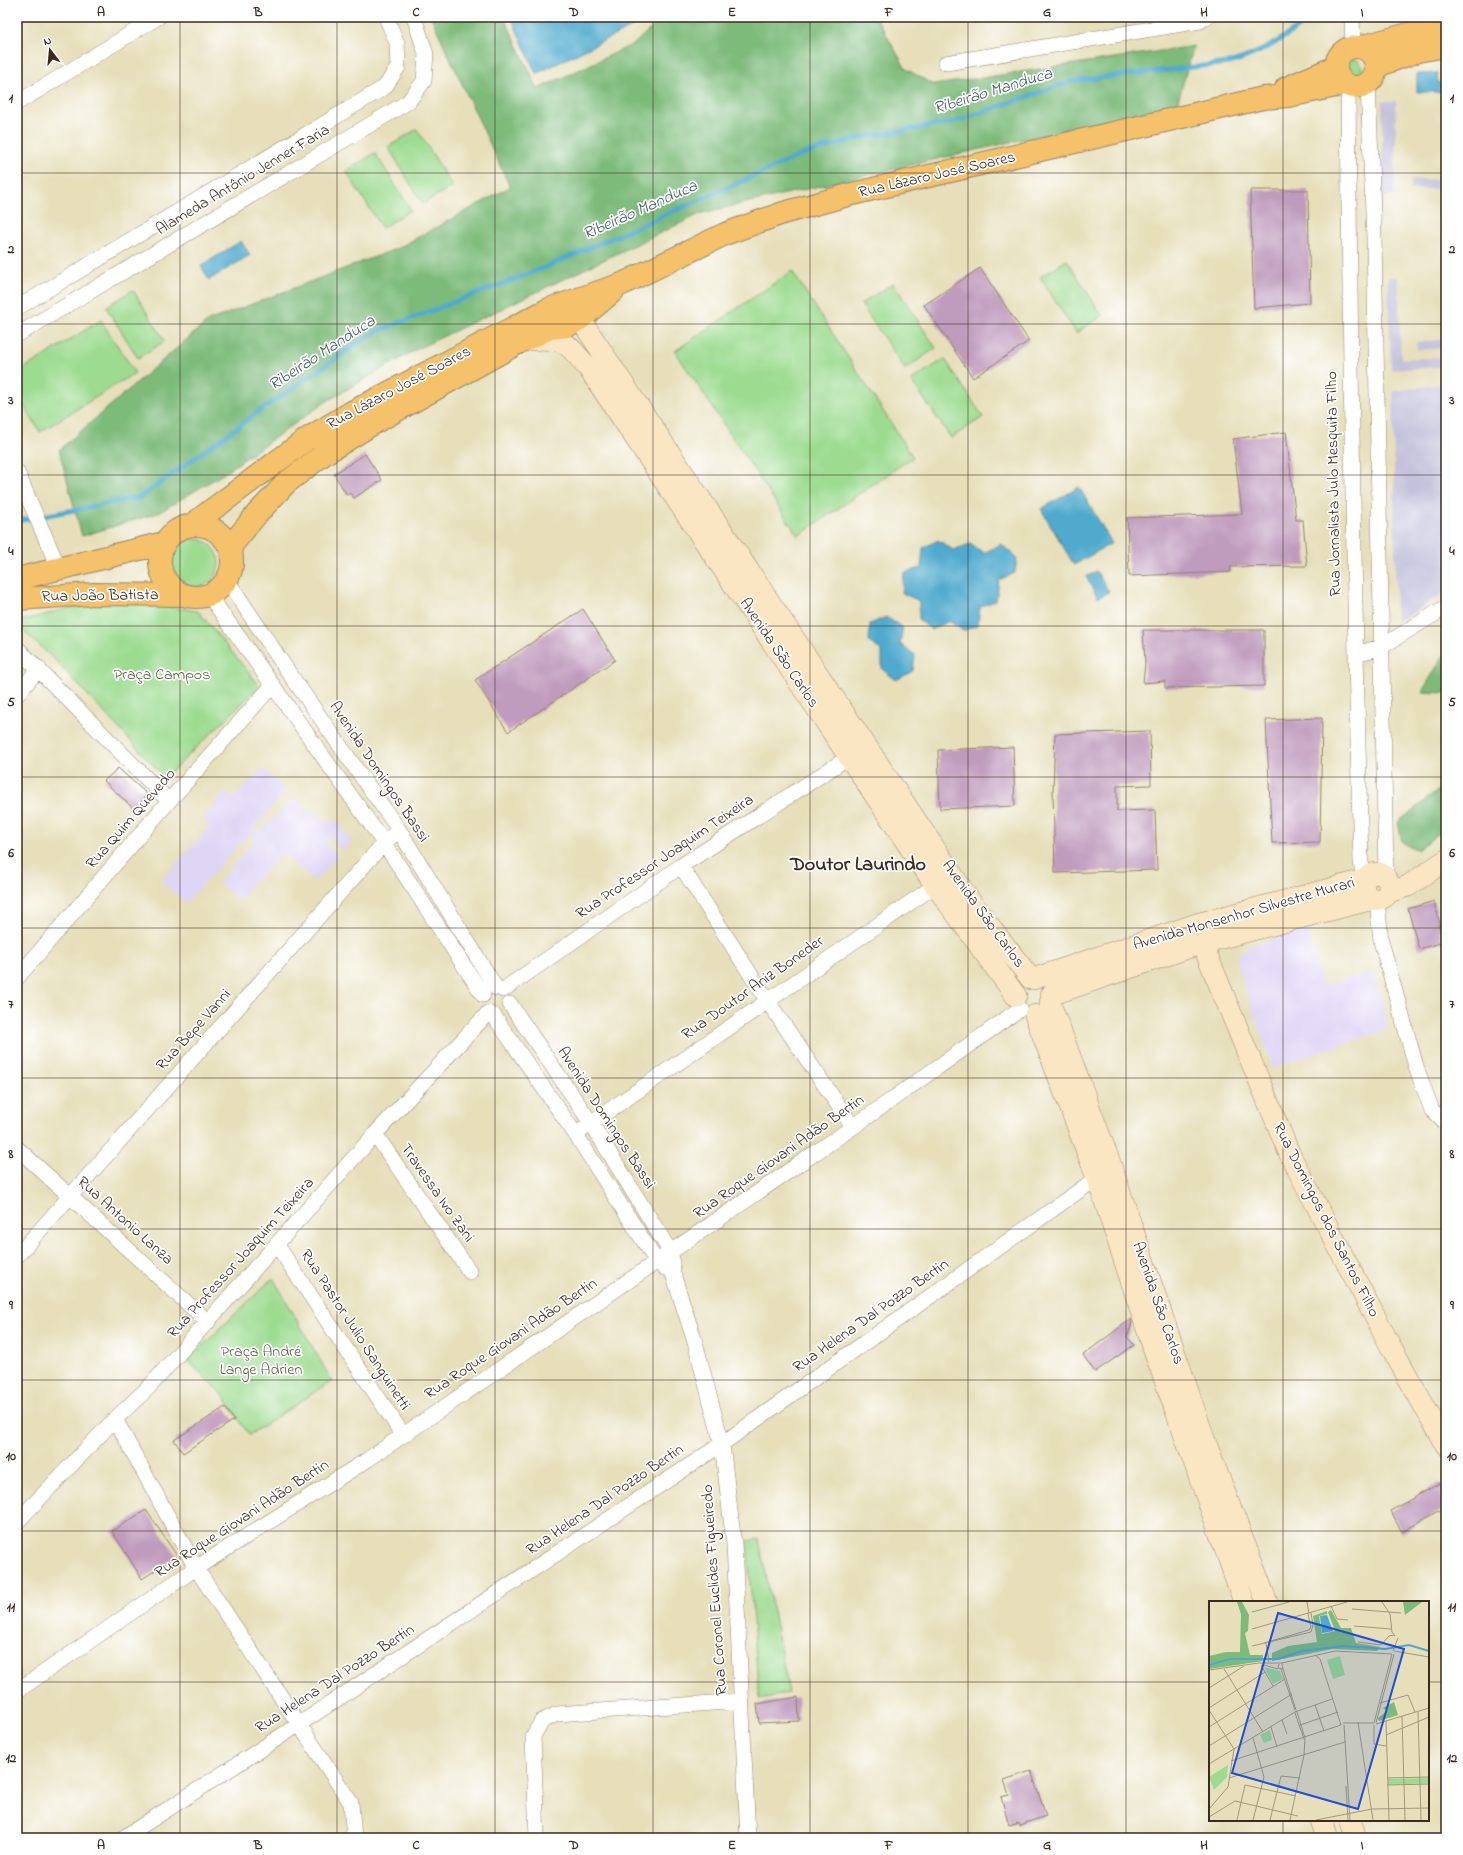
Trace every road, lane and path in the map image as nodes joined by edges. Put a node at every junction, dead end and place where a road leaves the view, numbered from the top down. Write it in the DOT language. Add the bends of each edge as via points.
graph roads {
  1 [pos="158,17"];
  2 [pos="386,17"];
  3 [pos="414,17"];
  4 [pos="1206,17"];
  5 [pos="1352,17"];
  6 [pos="1446,24"];
  7 [pos="1446,46"];
  8 [pos="1357,47"];
  9 [pos="946,63"];
  10 [pos="1354,78"];
  11 [pos="17,103"];
  12 [pos="622,284"];
  13 [pos="17,308"];
  14 [pos="549,308"];
  15 [pos="580,319"];
  16 [pos="17,335"];
  17 [pos="526,340"];
  18 [pos="17,472"];
  19 [pos="1378,477"];
  20 [pos="1352,478"];
  21 [pos="193,524"];
  22 [pos="164,543"];
  23 [pos="230,547"];
  24 [pos="59,569"];
  25 [pos="17,579"];
  26 [pos="227,580"];
  27 [pos="93,594"];
  28 [pos="184,595"];
  29 [pos="209,595"];
  30 [pos="17,599"];
  31 [pos="1380,606"];
  32 [pos="1446,607"];
  33 [pos="1355,608"];
  34 [pos="1381,647"];
  35 [pos="17,648"];
  36 [pos="1356,654"];
  37 [pos="39,668"];
  38 [pos="274,685"];
  39 [pos="17,695"];
  40 [pos="849,756"];
  41 [pos="169,801"];
  42 [pos="399,830"];
  43 [pos="384,844"];
  44 [pos="1445,861"];
  45 [pos="681,866"];
  46 [pos="944,879"];
  47 [pos="1364,880"];
  48 [pos="1381,892"];
  49 [pos="1200,933"];
  50 [pos="17,978"];
  51 [pos="1032,979"];
  52 [pos="500,989"];
  53 [pos="483,995"];
  54 [pos="767,1000"];
  55 [pos="510,1004"];
  56 [pos="1034,1004"];
  57 [pos="491,1015"];
  58 [pos="591,1123"];
  59 [pos="1446,1124"];
  60 [pos="854,1128"];
  61 [pos="375,1134"];
  62 [pos="576,1135"];
  63 [pos="17,1148"];
  64 [pos="1105,1177"];
  65 [pos="71,1196"];
  66 [pos="277,1245"];
  67 [pos="670,1253"];
  68 [pos="17,1256"];
  69 [pos="657,1262"];
  70 [pos="470,1272"];
  71 [pos="673,1274"];
  72 [pos="208,1322"];
  73 [pos="115,1419"];
  74 [pos="403,1435"];
  75 [pos="722,1444"];
  76 [pos="1446,1445"];
  77 [pos="17,1522"];
  78 [pos="196,1568"];
  79 [pos="1244,1601"];
  80 [pos="1267,1601"];
  81 [pos="17,1691"];
  82 [pos="741,1701"];
  83 [pos="298,1726"];
  84 [pos="1321,1821"];
  85 [pos="1350,1821"];
  86 [pos="123,1838"];
  87 [pos="354,1838"];
  88 [pos="537,1838"];
  89 [pos="748,1838"];
  90 [pos="1327,1838"];
  91 [pos="1356,1838"];
  1 -- 11 [label="street"];
  2 -- 13 [label="street, Alameda Antônio Jenner Faria" via="397,43 398,67 385,87"];
  3 -- 16 [label="street, Alameda Antônio Jenner Faria" via="426,54 424,81 408,102"];
  4 -- 9 [label="street" via="1200,21"];
  5 -- 8 [label="street"];
  6 -- 8 [label="main road"];
  7 -- 10 [label="main road, Rua Lázaro José Soares" via="1418,51"];
  8 -- 10 [label="main road" via="1342,53"];
  8 -- 10 [label="main road" via="1372,54"];
  10 -- 12 [label="main road, Rua Lázaro José Soares" via="852,194 783,213 725,234"];
  10 -- 19 [label="street" via="1374,238"];
  10 -- 20 [label="street, Rua Jornalista Julo Mesquita Filho"];
  12 -- 14 [label="main road, Rua Lázaro José Soares"];
  12 -- 15 [label="main road, Rua Lázaro José Soares"];
  14 -- 15 [label="main road, Avenida São Carlos" via="562,309"];
  14 -- 21 [label="main road, Rua Lázaro José Soares" via="352,412 307,439"];
  15 -- 17 [label="main road, Rua Lázaro José Soares" via="567,326 550,328"];
  15 -- 46 [label="main road, Avenida São Carlos"];
  17 -- 23 [label="main road, Rua Lázaro José Soares" via="381,419 324,454 286,483"];
  17 -- 40 [label="main road, Avenida São Carlos" via="553,338 567,344 589,369"];
  18 -- 24 [label="street"];
  19 -- 20 [label="street"];
  19 -- 31 [label="street"];
  20 -- 33 [label="street, Rua Jornalista Julo Mesquita Filho"];
  21 -- 22 [label="main road" via="172,533"];
  21 -- 23 [label="main road" via="215,529"];
  22 -- 24 [label="main road"];
  22 -- 28 [label="main road" via="160,555 160,568 164,579 173,589"];
  23 -- 26 [label="main road" via="232,564"];
  24 -- 25 [label="main road"];
  24 -- 27 [label="main road"];
  26 -- 29 [label="main road"];
  26 -- 42 [label="street, Avenida Domingos Bassi"];
  27 -- 28 [label="main road, Rua João Batista"];
  27 -- 30 [label="main road, Rua João Batista"];
  28 -- 29 [label="main road"];
  29 -- 38 [label="street"];
  31 -- 33 [label="street"];
  31 -- 34 [label="street"];
  32 -- 34 [label="street"];
  33 -- 36 [label="street, Rua Jornalista Julo Mesquita Filho"];
  34 -- 36 [label="street"];
  34 -- 48 [label="street"];
  35 -- 37 [label="street"];
  36 -- 47 [label="street, Rua Jornalista Julo Mesquita Filho" via="1361,862"];
  37 -- 39 [label="street"];
  37 -- 41 [label="street"];
  38 -- 41 [label="street, Rua Quim Quevedo"];
  38 -- 43 [label="street"];
  40 -- 45 [label="street, Rua Professor Joaquim Teixeira"];
  40 -- 46 [label="main road, Avenida São Carlos"];
  41 -- 50 [label="street, Rua Quim Quevedo"];
  42 -- 43 [label="street, Rua Bepe Vanni"];
  42 -- 52 [label="street, Avenida Domingos Bassi"];
  43 -- 53 [label="street"];
  43 -- 65 [label="street, Rua Bepe Vanni"];
  44 -- 48 [label="main road" via="1408,886"];
  45 -- 52 [label="street, Rua Professor Joaquim Teixeira"];
  45 -- 54 [label="street"];
  46 -- 51 [label="main road, Avenida São Carlos" via="970,901"];
  46 -- 54 [label="street, Rua Doutor Aniz Boneder"];
  46 -- 56 [label="main road, Avenida São Carlos"];
  47 -- 48 [label="main road, Avenida Monsenhor Silvestre Murari" via="1364,892"];
  47 -- 49 [label="main road, Avenida Monsenhor Silvestre Murari"];
  48 -- 49 [label="main road, Avenida Monsenhor Silvestre Murari"];
  48 -- 59 [label="street" via="1381,941 1417,1070 1432,1110"];
  49 -- 51 [label="main road, Avenida Monsenhor Silvestre Murari"];
  49 -- 56 [label="main road, Avenida Monsenhor Silvestre Murari"];
  49 -- 76 [label="main road, Rua Domingos dos Santos Filho" via="1290,1155 1391,1347"];
  51 -- 56 [label="main road, Avenida São Carlos" via="1042,981 1048,987"];
  52 -- 53 [label="street" via="488,989"];
  52 -- 55 [label="street" via="508,996"];
  53 -- 57 [label="street" via="483,1008"];
  54 -- 58 [label="street, Rua Doutor Aniz Boneder"];
  54 -- 60 [label="street"];
  55 -- 57 [label="street" via="501,1015"];
  55 -- 58 [label="street, Avenida Domingos Bassi"];
  56 -- 60 [label="street, Rua Roque Giovani Adão Bertin"];
  56 -- 64 [label="main road, Avenida São Carlos"];
  57 -- 61 [label="street, Rua Professor Joaquim Teixeira"];
  57 -- 62 [label="street"];
  58 -- 62 [label="street, Rua Doutor Aniz Boneder"];
  58 -- 67 [label="street, Avenida Domingos Bassi"];
  60 -- 67 [label="street, Rua Roque Giovani Adão Bertin"];
  61 -- 66 [label="street, Rua Professor Joaquim Teixeira"];
  61 -- 70 [label="street, Travessa Ivo Zani"];
  62 -- 69 [label="street"];
  63 -- 65 [label="street, Rua Antonio Lanza"];
  64 -- 75 [label="street, Rua Helena Dal Pozzo Bertin"];
  64 -- 79 [label="main road, Avenida São Carlos" via="1153,1347"];
  64 -- 80 [label="main road, Avenida São Carlos"];
  65 -- 68 [label="street, Rua Bepe Vanni"];
  65 -- 72 [label="street, Rua Antonio Lanza"];
  66 -- 72 [label="street, Rua Professor Joaquim Teixeira"];
  66 -- 74 [label="street, Rua Pastor Julio Sanguinetti"];
  67 -- 69 [label="street, Rua Roque Giovani Adão Bertin"];
  67 -- 71 [label="street, Rua Coronel Euclides Figueiredo"];
  69 -- 71 [label="street"];
  69 -- 74 [label="street, Rua Roque Giovani Adão Bertin"];
  71 -- 75 [label="street, Rua Coronel Euclides Figueiredo" via="695,1342"];
  72 -- 73 [label="street, Rua Professor Joaquim Teixeira" via="149,1387"];
  73 -- 77 [label="street, Rua Professor Joaquim Teixeira"];
  73 -- 78 [label="street"];
  74 -- 78 [label="street, Rua Roque Giovani Adão Bertin"];
  75 -- 82 [label="street, Rua Coronel Euclides Figueiredo" via="734,1544"];
  75 -- 83 [label="street, Rua Helena Dal Pozzo Bertin"];
  78 -- 81 [label="street, Rua Roque Giovani Adão Bertin"];
  78 -- 83 [label="street"];
  82 -- 88 [label="street" via="557,1714 542,1721 533,1736"];
  82 -- 89 [label="street, Rua Coronel Euclides Figueiredo"];
  83 -- 86 [label="street, Rua Helena Dal Pozzo Bertin"];
  83 -- 87 [label="street" via="351,1803"];
  84 -- 90 [label="main road"];
  85 -- 91 [label="main road"];
}
